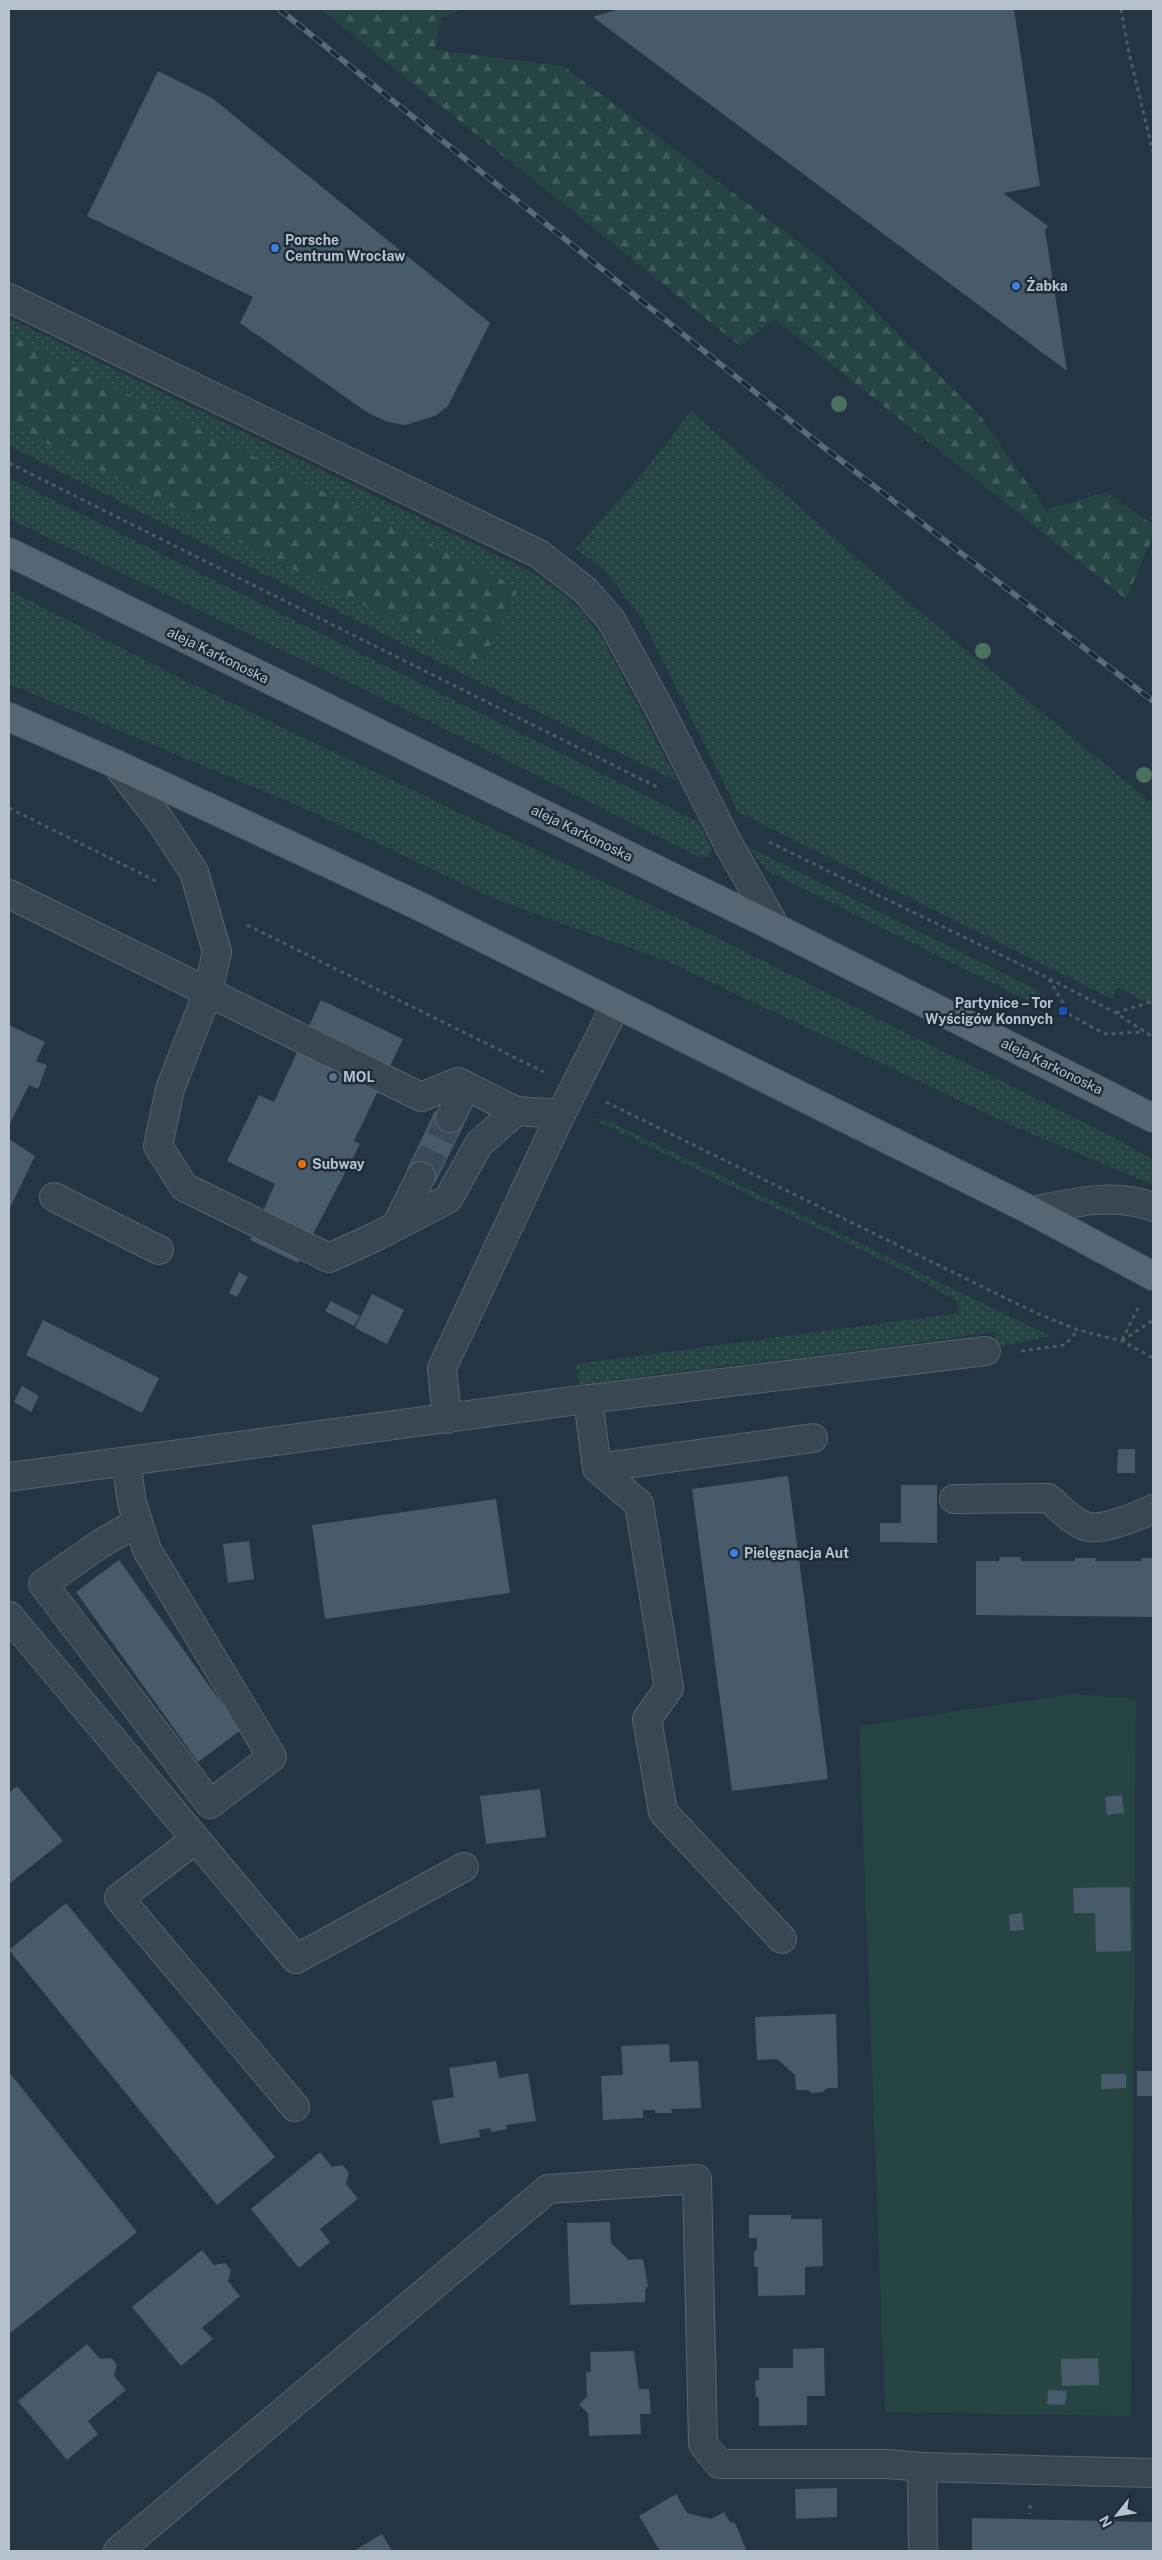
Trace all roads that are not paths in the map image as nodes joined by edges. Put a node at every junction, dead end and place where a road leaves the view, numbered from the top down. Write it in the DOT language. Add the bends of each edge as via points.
graph roads {
  1 [pos="9,298"];
  2 [pos="9,552"];
  3 [pos="9,717"];
  4 [pos="116,764"];
  5 [pos="9,894"];
  6 [pos="776,928"];
  7 [pos="208,992"];
  8 [pos="616,1004"];
  9 [pos="466,1086"];
  10 [pos="516,1111"];
  11 [pos="561,1114"];
  12 [pos="1152,1116"];
  13 [pos="450,1118"];
  14 [pos="421,1176"];
  15 [pos="54,1198"];
  16 [pos="1153,1207"];
  17 [pos="1032,1211"];
  18 [pos="397,1224"];
  19 [pos="159,1250"];
  20 [pos="1153,1276"];
  21 [pos="986,1351"];
  22 [pos="588,1399"];
  23 [pos="447,1419"];
  24 [pos="813,1438"];
  25 [pos="126,1461"];
  26 [pos="597,1468"];
  27 [pos="9,1477"];
  28 [pos="954,1499"];
  29 [pos="1153,1510"];
  30 [pos="138,1522"];
  31 [pos="9,1616"];
  32 [pos="196,1839"];
  33 [pos="464,1867"];
  34 [pos="782,1939"];
  35 [pos="295,2107"];
  36 [pos="922,2467"];
  37 [pos="1153,2473"];
  38 [pos="118,2551"];
  39 [pos="922,2551"];
  1 -- 6 [label="street" via="539,554 585,590 611,620"];
  2 -- 6 [label="main road, aleja Karkonoska"];
  3 -- 4 [label="main road"];
  4 -- 7 [label="street" via="159,819 194,872 217,952"];
  4 -- 8 [label="main road" via="417,905"];
  5 -- 7 [label="street"];
  6 -- 12 [label="main road, aleja Karkonoska"];
  7 -- 9 [label="street" via="421,1097 458,1082"];
  7 -- 18 [label="street" via="170,1089 158,1146 184,1187 329,1258"];
  8 -- 11 [label="street"];
  8 -- 17 [label="main road"];
  9 -- 10 [label="street"];
  9 -- 13 [label="street"];
  10 -- 11 [label="street"];
  10 -- 18 [label="street" via="479,1144 448,1199"];
  11 -- 23 [label="street" via="442,1368"];
  14 -- 18 [label="street"];
  15 -- 19 [label="street"];
  16 -- 17 [label="street" via="1133,1199 1102,1199"];
  17 -- 20 [label="main road"];
  21 -- 22 [label="street"];
  22 -- 23 [label="street"];
  22 -- 26 [label="street"];
  23 -- 25 [label="street"];
  24 -- 26 [label="street"];
  25 -- 27 [label="street"];
  25 -- 30 [label="street"];
  26 -- 34 [label="street" via="639,1504 669,1688 647,1719 663,1812"];
  28 -- 29 [label="street" via="1048,1498 1088,1527 1123,1523"];
  30 -- 30 [label="street" via="147,1550 272,1758 210,1804 43,1584"];
  31 -- 32 [label="street"];
  32 -- 33 [label="street" via="296,1958"];
  32 -- 35 [label="street" via="119,1898"];
  36 -- 37 [label="street"];
  36 -- 38 [label="street" via="719,2464 703,2444 697,2179 548,2189"];
  36 -- 39 [label="street"];
}
